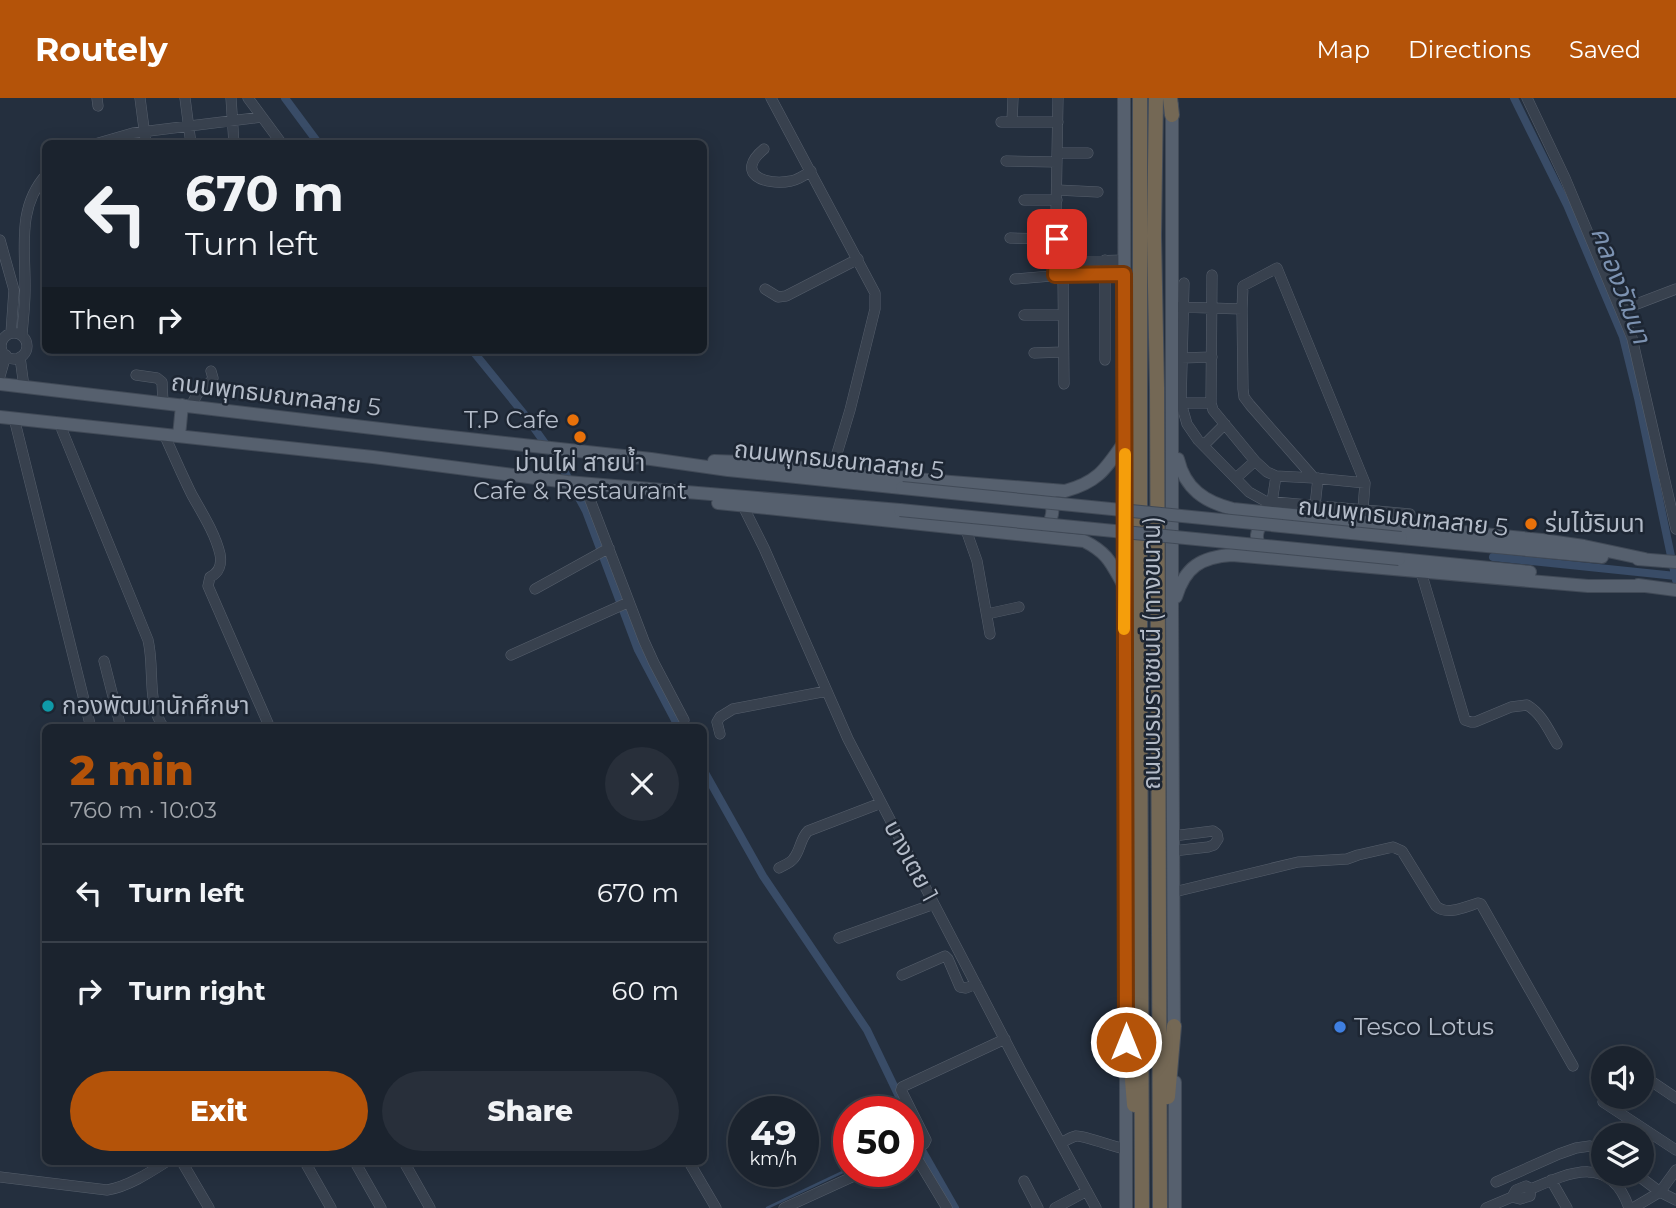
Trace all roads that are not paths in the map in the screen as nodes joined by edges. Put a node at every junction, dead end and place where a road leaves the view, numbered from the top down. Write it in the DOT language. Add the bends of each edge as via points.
graph roads {
  1 [pos="140,98"];
  2 [pos="185,98"];
  3 [pos="231,98"];
  4 [pos="248,98"];
  5 [pos="771,98"];
  6 [pos="1013,98"];
  7 [pos="1058,98"];
  8 [pos="1124,98"];
  9 [pos="1140,98"];
  10 [pos="1156,98"];
  11 [pos="1171,98"];
  12 [pos="1527,98"];
  13 [pos="1172,115"];
  14 [pos="262,117"];
  15 [pos="232,121"];
  16 [pos="1058,122"];
  17 [pos="189,126"];
  18 [pos="144,132"];
  19 [pos="112,140"];
  20 [pos="145,140"];
  21 [pos="191,140"];
  22 [pos="234,140"];
  23 [pos="279,140"];
  24 [pos="764,149"];
  25 [pos="1088,153"];
  26 [pos="1057,158"];
  27 [pos="1006,162"];
  28 [pos="811,172"];
  29 [pos="42,181"];
  30 [pos="1098,192"];
  31 [pos="1057,195"];
  32 [pos="1024,200"];
  33 [pos="1010,238"];
  34 [pos="1057,239"];
  35 [pos="0,240"];
  36 [pos="858,259"];
  37 [pos="1105,260"];
  38 [pos="1124,260"];
  39 [pos="1056,262"];
  40 [pos="1124,274"];
  41 [pos="1059,275"];
  42 [pos="1104,275"];
  43 [pos="1212,275"];
  44 [pos="24,276"];
  45 [pos="1015,279"];
  46 [pos="1184,283"];
  47 [pos="17,287"];
  48 [pos="765,289"];
  49 [pos="1676,289"];
  50 [pos="1178,307"];
  51 [pos="1211,308"];
  52 [pos="1242,309"];
  53 [pos="1621,310"];
  54 [pos="1024,315"];
  55 [pos="1063,315"];
  56 [pos="1063,333"];
  57 [pos="1077,333"];
  58 [pos="16,334"];
  59 [pos="1034,352"];
  60 [pos="1063,352"];
  61 [pos="6,355"];
  62 [pos="20,357"];
  63 [pos="1212,357"];
  64 [pos="1181,358"];
  65 [pos="1105,360"];
  66 [pos="211,370"];
  67 [pos="135,375"];
  68 [pos="0,376"];
  69 [pos="0,384"];
  70 [pos="1063,384"];
  71 [pos="24,387"];
  72 [pos="163,403"];
  73 [pos="1181,403"];
  74 [pos="1211,403"];
  75 [pos="186,406"];
  76 [pos="0,417"];
  77 [pos="14,418"];
  78 [pos="62,423"];
  79 [pos="1226,424"];
  80 [pos="164,434"];
  81 [pos="179,436"];
  82 [pos="1125,440"];
  83 [pos="1174,442"];
  84 [pos="1204,445"];
  85 [pos="651,459"];
  86 [pos="1255,461"];
  87 [pos="832,470"];
  88 [pos="1276,476"];
  89 [pos="1236,478"];
  90 [pos="1316,478"];
  91 [pos="576,483"];
  92 [pos="1365,483"];
  93 [pos="654,490"];
  94 [pos="1039,490"];
  95 [pos="743,506"];
  96 [pos="1315,506"];
  97 [pos="1273,507"];
  98 [pos="1410,514"];
  99 [pos="1362,516"];
  100 [pos="965,527"];
  101 [pos="1676,529"];
  102 [pos="1028,534"];
  103 [pos="604,551"];
  104 [pos="1264,558"];
  105 [pos="1651,560"];
  106 [pos="1676,562"];
  107 [pos="1420,572"];
  108 [pos="1124,586"];
  109 [pos="1644,586"];
  110 [pos="535,589"];
  111 [pos="1669,589"];
  112 [pos="623,605"];
  113 [pos="1019,607"];
  114 [pos="1172,607"];
  115 [pos="987,614"];
  116 [pos="990,634"];
  117 [pos="511,655"];
  118 [pos="104,662"];
  119 [pos="827,691"];
  120 [pos="684,720"];
  121 [pos="90,724"];
  122 [pos="120,724"];
  123 [pos="161,724"];
  124 [pos="268,724"];
  125 [pos="720,734"];
  126 [pos="1557,744"];
  127 [pos="881,803"];
  128 [pos="1173,836"];
  129 [pos="1173,851"];
  130 [pos="779,868"];
  131 [pos="1174,892"];
  132 [pos="934,904"];
  133 [pos="839,938"];
  134 [pos="902,975"];
  135 [pos="976,984"];
  136 [pos="1126,1004"];
  137 [pos="1174,1026"];
  138 [pos="1005,1038"];
  139 [pos="1573,1066"];
  140 [pos="1654,1083"];
  141 [pos="904,1096"];
  142 [pos="1676,1098"];
  143 [pos="1614,1109"];
  144 [pos="1061,1143"];
  145 [pos="1591,1146"];
  146 [pos="1125,1149"];
  147 [pos="1676,1150"];
  148 [pos="1160,1157"];
  149 [pos="161,1165"];
  150 [pos="184,1165"];
  151 [pos="307,1165"];
  152 [pos="357,1165"];
  153 [pos="406,1165"];
  154 [pos="691,1165"];
  155 [pos="924,1165"];
  156 [pos="1142,1169"];
  157 [pos="1676,1170"];
  158 [pos="0,1177"];
  159 [pos="1551,1180"];
  160 [pos="1024,1181"];
  161 [pos="1496,1182"];
  162 [pos="833,1186"];
  163 [pos="1652,1186"];
  164 [pos="1087,1191"];
  165 [pos="1660,1192"];
  166 [pos="1676,1200"];
  167 [pos="209,1208"];
  168 [pos="331,1208"];
  169 [pos="381,1208"];
  170 [pos="430,1208"];
  171 [pos="716,1208"];
  172 [pos="784,1208"];
  173 [pos="947,1208"];
  174 [pos="1038,1208"];
  175 [pos="1055,1208"];
  176 [pos="1096,1208"];
  177 [pos="1126,1208"];
  178 [pos="1142,1208"];
  179 [pos="1160,1208"];
  180 [pos="1175,1208"];
  181 [pos="1486,1208"];
  182 [pos="1567,1208"];
  183 [pos="1631,1208"];
  1 -- 18 [label="street"];
  2 -- 17 [label="street"];
  3 -- 15 [label="street"];
  4 -- 14 [label="street"];
  5 -- 28 [label="street"];
  6 -- 16 [label="street" via="1007,122"];
  7 -- 16 [label="street"];
  8 -- 38 [label="main road, ถนนบรมราชชนนี (ทางขนาน)"];
  9 -- 156 [label="highway"];
  10 -- 148 [label="highway"];
  11 -- 13 [label="highway"];
  12 -- 53 [label="street"];
  13 -- 50 [label="main road, ถนนบรมราชชนนี (ทางขนาน)"];
  14 -- 15 [label="street"];
  14 -- 23 [label="street"];
  15 -- 17 [label="street"];
  15 -- 22 [label="street"];
  16 -- 26 [label="street"];
  17 -- 18 [label="street"];
  17 -- 21 [label="street"];
  18 -- 19 [label="street"];
  18 -- 20 [label="street"];
  24 -- 28 [label="street" via="752,161 760,180 788,182"];
  25 -- 26 [label="street"];
  26 -- 27 [label="street"];
  26 -- 31 [label="street"];
  28 -- 36 [label="street"];
  29 -- 44 [label="street" via="26,215"];
  30 -- 31 [label="street"];
  31 -- 32 [label="street"];
  31 -- 34 [label="street"];
  33 -- 34 [label="street"];
  34 -- 39 [label="street"];
  35 -- 47 [label="street"];
  36 -- 48 [label="street" via="786,296"];
  36 -- 87 [label="street" via="876,293 875,309"];
  37 -- 38 [label="street"];
  37 -- 39 [label="street"];
  37 -- 42 [label="street"];
  38 -- 40 [label="main road, ถนนบรมราชชนนี (ทางขนาน)"];
  39 -- 41 [label="street"];
  40 -- 42 [label="street"];
  40 -- 82 [label="main road, ถนนบรมราชชนนี (ทางขนาน)"];
  41 -- 42 [label="street"];
  41 -- 45 [label="street"];
  41 -- 55 [label="street"];
  42 -- 65 [label="street"];
  43 -- 51 [label="street"];
  44 -- 47 [label="street"];
  44 -- 47 [label="street" via="18,275"];
  46 -- 50 [label="street"];
  47 -- 58 [label="street"];
  49 -- 53 [label="street"];
  50 -- 51 [label="street"];
  50 -- 64 [label="street"];
  50 -- 83 [label="main road, ถนนบรมราชชนนี (ทางขนาน)"];
  51 -- 52 [label="street"];
  51 -- 63 [label="street"];
  52 -- 90 [label="street" via="1244,397"];
  52 -- 92 [label="street" via="1243,286 1277,268"];
  53 -- 101 [label="street" via="1639,363"];
  54 -- 55 [label="street"];
  55 -- 56 [label="street"];
  56 -- 57 [label="street"];
  56 -- 60 [label="street"];
  58 -- 61 [label="street" via="6,336 2,343"];
  58 -- 62 [label="street" via="25,338 27,346"];
  59 -- 60 [label="street"];
  60 -- 70 [label="street"];
  61 -- 62 [label="street"];
  61 -- 68 [label="street"];
  62 -- 71 [label="street"];
  63 -- 64 [label="street"];
  63 -- 74 [label="street"];
  64 -- 73 [label="street"];
  66 -- 75 [label="street" via="210,384"];
  67 -- 72 [label="street" via="162,382"];
  69 -- 71 [label="main road, ถนนพุทธมณฑลสาย 5"];
  71 -- 72 [label="main road, ถนนพุทธมณฑลสาย 5"];
  72 -- 75 [label="main road, ถนนพุทธมณฑลสาย 5"];
  73 -- 74 [label="street"];
  73 -- 84 [label="street" via="1187,424"];
  74 -- 79 [label="street"];
  75 -- 81 [label="main road"];
  75 -- 85 [label="main road, ถนนพุทธมณฑลสาย 5"];
  76 -- 77 [label="main road, ถนนพุทธมณฑลสาย 5"];
  77 -- 78 [label="main road, ถนนพุทธมณฑลสาย 5"];
  77 -- 121 [label="street"];
  78 -- 80 [label="main road, ถนนพุทธมณฑลสาย 5"];
  78 -- 123 [label="street" via="148,640 152,691"];
  79 -- 84 [label="street"];
  79 -- 86 [label="street"];
  80 -- 81 [label="main road, ถนนพุทธมณฑลสาย 5"];
  80 -- 124 [label="street" via="221,556 220,568 210,576 208,586"];
  81 -- 91 [label="main road, ถนนพุทธมณฑลสาย 5"];
  82 -- 94 [label="main road" via="1102,473 1088,483 1065,491"];
  82 -- 108 [label="main road, ถนนบรมราชชนนี (ทางขนาน)"];
  83 -- 97 [label="main road" via="1185,481 1204,497 1233,509"];
  83 -- 114 [label="main road, ถนนบรมราชชนนี (ทางขนาน)"];
  84 -- 89 [label="street"];
  85 -- 87 [label="main road"];
  85 -- 105 [label="main road, ถนนพุทธมณฑลสาย 5, bridge" via="902,488"];
  86 -- 88 [label="street"];
  86 -- 89 [label="street"];
  87 -- 94 [label="main road"];
  88 -- 90 [label="street"];
  88 -- 97 [label="street"];
  89 -- 97 [label="street"];
  90 -- 92 [label="street"];
  90 -- 96 [label="street"];
  91 -- 93 [label="main road, ถนนพุทธมณฑลสาย 5"];
  91 -- 103 [label="street" via="590,504"];
  92 -- 99 [label="street"];
  93 -- 95 [label="main road"];
  93 -- 109 [label="main road, ถนนพุทธมณฑลสาย 5, bridge" via="900,510"];
  94 -- 102 [label="main road" via="1050,496 1051,520 1047,527"];
  95 -- 100 [label="main road"];
  95 -- 119 [label="street, บางเตย 1"];
  96 -- 97 [label="street"];
  96 -- 99 [label="street"];
  97 -- 99 [label="main road"];
  97 -- 104 [label="main road" via="1257,533"];
  98 -- 99 [label="street"];
  99 -- 105 [label="main road"];
  100 -- 102 [label="main road"];
  100 -- 115 [label="street"];
  102 -- 108 [label="main road" via="1084,541 1098,548"];
  103 -- 110 [label="street"];
  103 -- 112 [label="street"];
  104 -- 107 [label="main road"];
  104 -- 114 [label="main road" via="1232,555 1204,560 1186,574"];
  105 -- 106 [label="main road, ถนนพุทธมณฑลสาย 5"];
  107 -- 109 [label="main road"];
  107 -- 126 [label="street" via="1465,720 1475,722 1527,705 1545,722"];
  108 -- 136 [label="main road, ถนนบรมราชชนนี (ทางขนาน)"];
  109 -- 111 [label="main road, ถนนพุทธมณฑลสาย 5"];
  112 -- 117 [label="street"];
  112 -- 120 [label="street"];
  113 -- 115 [label="street"];
  114 -- 128 [label="main road, ถนนบรมราชชนนี (ทางขนาน)"];
  115 -- 116 [label="street"];
  118 -- 122 [label="street"];
  119 -- 125 [label="street" via="733,709 717,722"];
  119 -- 127 [label="street, บางเตย 1"];
  127 -- 130 [label="street" via="808,831 796,856"];
  127 -- 132 [label="street, บางเตย 1"];
  128 -- 129 [label="main road, ถนนบรมราชชนนี (ทางขนาน)"];
  128 -- 129 [label="street" via="1213,831 1218,839 1208,847"];
  129 -- 131 [label="main road, ถนนบรมราชชนนี (ทางขนาน)"];
  131 -- 137 [label="main road, ถนนบรมราชชนนี (ทางขนาน)"];
  131 -- 139 [label="street" via="1298,862 1347,859 1393,847 1402,851 1441,911 1481,904"];
  132 -- 133 [label="street"];
  132 -- 135 [label="street, บางเตย 1"];
  134 -- 135 [label="street" via="945,956 960,987"];
  135 -- 138 [label="street, บางเตย 1"];
  136 -- 146 [label="main road, ถนนบรมราชชนนี (ทางขนาน)"];
  136 -- 156 [label="highway"];
  137 -- 148 [label="highway"];
  137 -- 180 [label="main road, ถนนบรมราชชนนี (ทางขนาน)"];
  138 -- 141 [label="street" via="910,1082 902,1087"];
  138 -- 144 [label="street, บางเตย 1"];
  140 -- 142 [label="street"];
  143 -- 147 [label="street"];
  144 -- 146 [label="street" via="1083,1136"];
  144 -- 164 [label="street, บางเตย 1"];
  145 -- 161 [label="street" via="1559,1154"];
  146 -- 177 [label="main road, ถนนบรมราชชนนี (ทางขนาน)"];
  148 -- 179 [label="highway"];
  149 -- 158 [label="street" via="107,1190"];
  150 -- 167 [label="street"];
  151 -- 168 [label="street"];
  152 -- 169 [label="street"];
  153 -- 170 [label="street"];
  154 -- 171 [label="street"];
  155 -- 173 [label="street"];
  156 -- 178 [label="highway"];
  157 -- 165 [label="street"];
  159 -- 181 [label="street" via="1531,1189 1530,1196 1513,1197"];
  159 -- 182 [label="street"];
  159 -- 183 [label="street" via="1584,1171 1604,1175 1620,1187"];
  160 -- 174 [label="street"];
  162 -- 172 [label="street"];
  163 -- 165 [label="street"];
  164 -- 175 [label="street"];
  164 -- 176 [label="street, บางเตย 1"];
  165 -- 166 [label="street"];
  165 -- 183 [label="street"];
}
